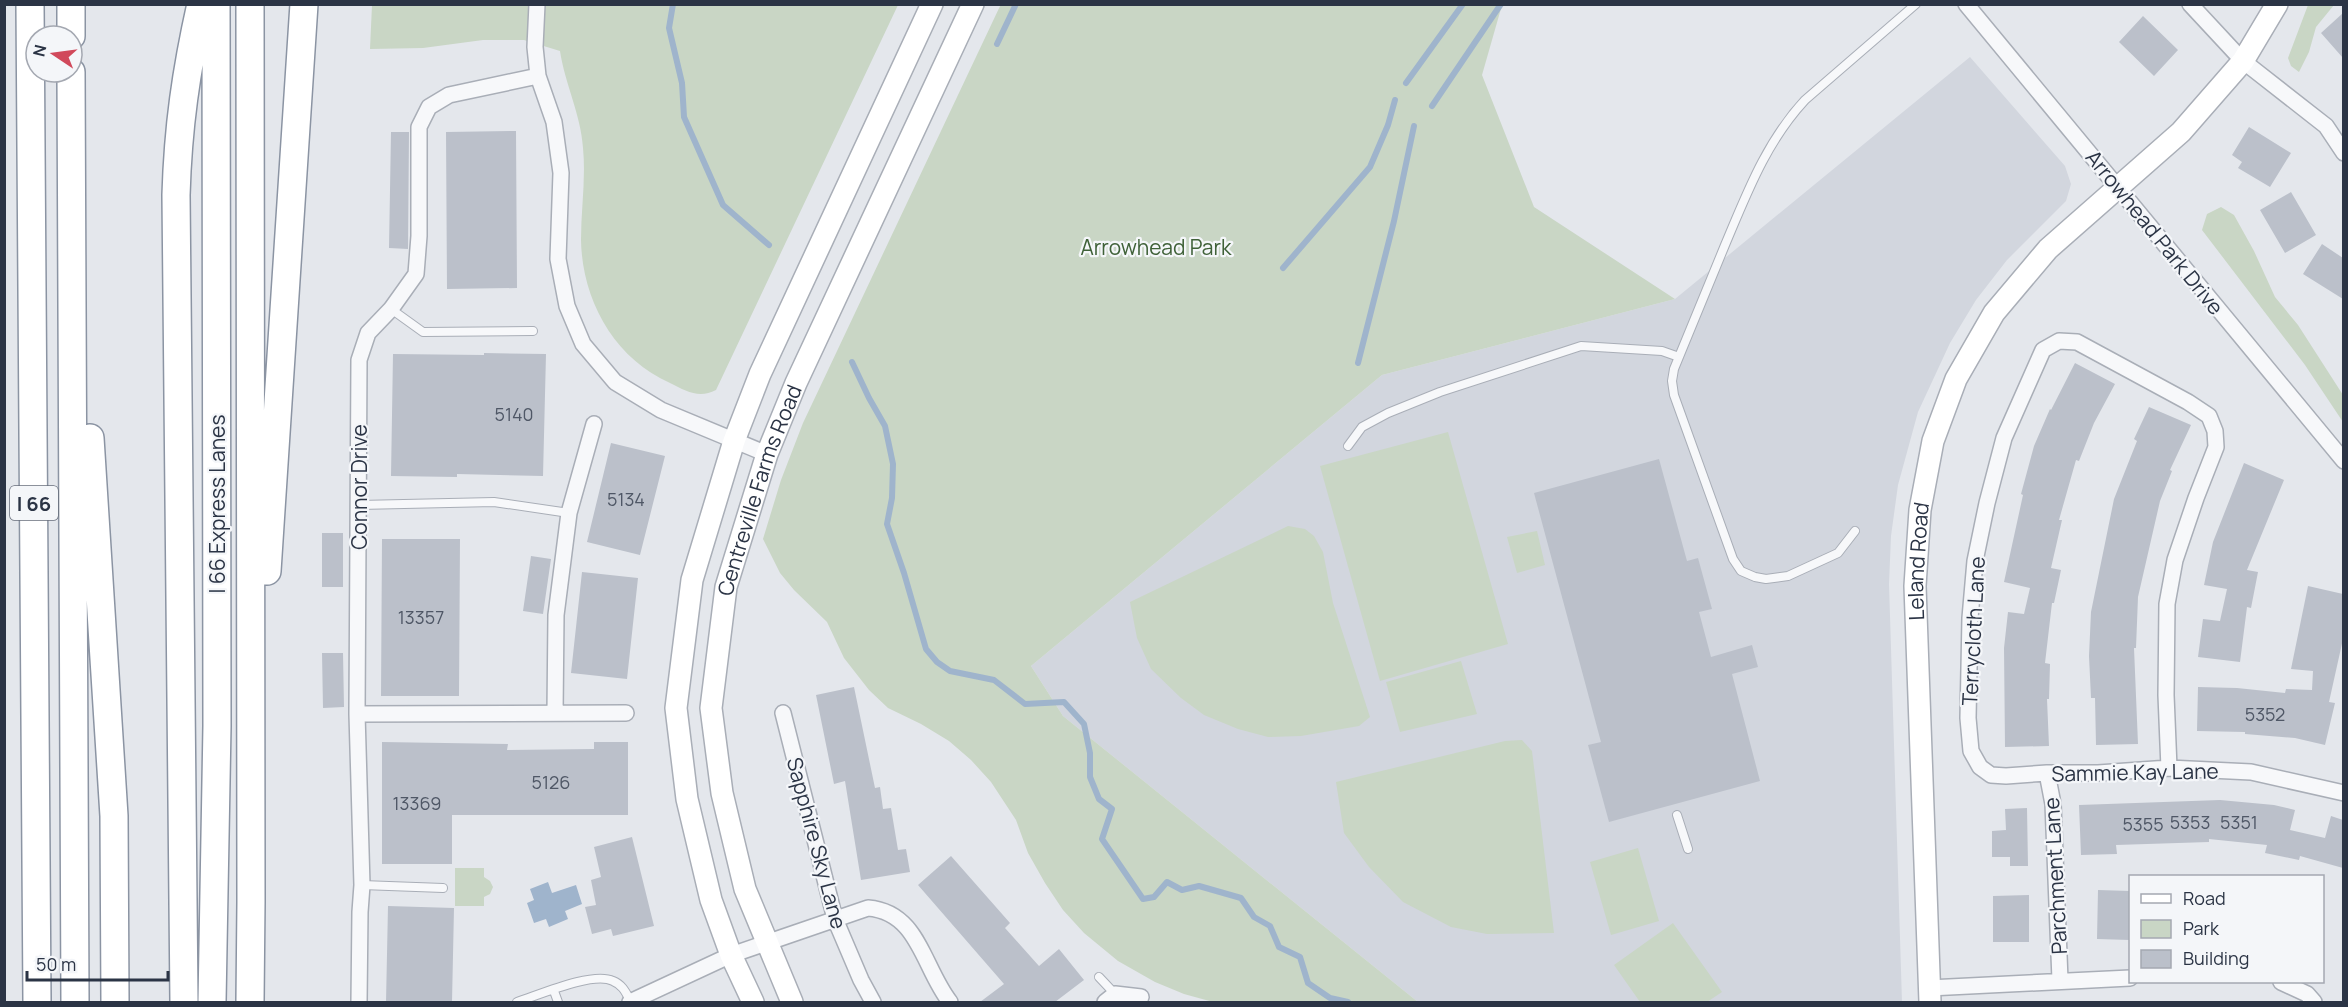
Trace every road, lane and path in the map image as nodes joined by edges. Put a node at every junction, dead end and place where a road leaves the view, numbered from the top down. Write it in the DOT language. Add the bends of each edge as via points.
graph roads {
  1 [pos="30,4"];
  2 [pos="71,4"];
  3 [pos="201,4"];
  4 [pos="216,4"];
  5 [pos="250,4"];
  6 [pos="304,4"];
  7 [pos="537,4"];
  8 [pos="932,4"];
  9 [pos="973,4"];
  10 [pos="1916,4"];
  11 [pos="1966,4"];
  12 [pos="2190,4"];
  13 [pos="2277,4"];
  14 [pos="71,24"];
  15 [pos="2243,61"];
  16 [pos="538,76"];
  17 [pos="72,84"];
  18 [pos="2343,153"];
  19 [pos="72,155"];
  20 [pos="2118,186"];
  21 [pos="391,309"];
  22 [pos="533,331"];
  23 [pos="1679,357"];
  24 [pos="594,424"];
  25 [pos="734,441"];
  26 [pos="1348,446"];
  27 [pos="766,454"];
  28 [pos="2343,461"];
  29 [pos="359,505"];
  30 [pos="569,513"];
  31 [pos="1855,531"];
  32 [pos="555,713"];
  33 [pos="626,713"];
  34 [pos="783,713"];
  35 [pos="357,714"];
  36 [pos="1971,751"];
  37 [pos="2169,768"];
  38 [pos="2047,773"];
  39 [pos="2342,788"];
  40 [pos="251,809"];
  41 [pos="1677,815"];
  42 [pos="1688,849"];
  43 [pos="362,885"];
  44 [pos="443,888"];
  45 [pos="835,919"];
  46 [pos="766,942"];
  47 [pos="731,955"];
  48 [pos="1099,977"];
  49 [pos="2129,978"];
  50 [pos="2060,980"];
  51 [pos="2286,983"];
  52 [pos="554,991"];
  53 [pos="1929,995"];
  54 [pos="1141,997"];
  55 [pos="1110,998"];
  56 [pos="37,1002"];
  57 [pos="75,1002"];
  58 [pos="115,1002"];
  59 [pos="184,1002"];
  60 [pos="212,1002"];
  61 [pos="250,1002"];
  62 [pos="359,1002"];
  63 [pos="517,1002"];
  64 [pos="558,1002"];
  65 [pos="631,1002"];
  66 [pos="753,1002"];
  67 [pos="792,1002"];
  68 [pos="873,1002"];
  69 [pos="950,1002"];
  70 [pos="2314,1002"];
  1 -- 56 [label="highway, I 66"];
  2 -- 14 [label="highway"];
  3 -- 59 [label="highway" via="183,95 176,195"];
  4 -- 60 [label="highway, I 66 Express Lanes" via="217,726"];
  5 -- 40 [label="highway"];
  6 -- 40 [label="highway"];
  7 -- 16 [label="street"];
  8 -- 25 [label="street, Centreville Farms Road" via="760,374"];
  9 -- 27 [label="street, Centreville Farms Road"];
  10 -- 23 [label="lane" via="1789,117 1750,183"];
  11 -- 20 [label="street, Arrowhead Park Drive"];
  12 -- 15 [label="street"];
  13 -- 15 [label="street, Leland Road"];
  15 -- 18 [label="street" via="2326,126"];
  15 -- 20 [label="street, Leland Road" via="2181,132"];
  16 -- 21 [label="street, Connor Drive" via="449,95 429,107 419,127 417,274"];
  16 -- 25 [label="street" via="554,122 561,173 558,259 567,306 583,344 615,382 661,410"];
  17 -- 19 [label="highway"];
  19 -- 57 [label="highway"];
  19 -- 58 [label="highway" via="113,800"];
  20 -- 28 [label="street, Arrowhead Park Drive"];
  20 -- 53 [label="street, Leland Road" via="2048,249 1994,313 1956,379 1934,441 1920,510 1915,586"];
  21 -- 22 [label="lane" via="423,332"];
  21 -- 29 [label="street, Connor Drive" via="368,333 359,360"];
  23 -- 26 [label="lane" via="1662,351 1581,346 1450,388 1388,413 1362,426"];
  23 -- 31 [label="lane" via="1672,381 1674,395 1732,560 1742,571 1766,579 1788,576 1838,553"];
  24 -- 30 [label="street"];
  25 -- 27 [label="street"];
  25 -- 47 [label="street, Centreville Farms Road" via="692,580 676,708 687,799 711,900"];
  27 -- 46 [label="street, Centreville Farms Road" via="726,587 711,708 722,793 745,889"];
  29 -- 30 [label="lane" via="494,502"];
  29 -- 35 [label="street, Connor Drive"];
  30 -- 32 [label="street" via="556,615"];
  32 -- 33 [label="street"];
  32 -- 35 [label="street"];
  34 -- 45 [label="street, Sapphire Sky Lane"];
  35 -- 43 [label="street, Connor Drive"];
  36 -- 37 [label="street, Terrycloth Lane" via="1970,618 1987,502 2004,438 2043,350 2059,341 2077,342 2188,402 2209,416 2215,431 2216,447 2175,560 2167,604"];
  36 -- 38 [label="street, Sammie Kay Lane" via="1990,775"];
  37 -- 38 [label="street, Sammie Kay Lane" via="2098,774"];
  37 -- 39 [label="street, Sammie Kay Lane" via="2251,772"];
  38 -- 50 [label="street, Parchment Lane" via="2053,804"];
  40 -- 61 [label="highway"];
  41 -- 42 [label="lane"];
  43 -- 44 [label="lane"];
  43 -- 62 [label="street, Connor Drive"];
  45 -- 46 [label="street"];
  45 -- 68 [label="street, Sapphire Sky Lane"];
  45 -- 69 [label="street" via="868,908 882,909 901,919"];
  46 -- 47 [label="street"];
  46 -- 67 [label="street, Centreville Farms Road"];
  47 -- 65 [label="street"];
  47 -- 66 [label="street, Centreville Farms Road"];
  48 -- 55 [label="lane"];
  49 -- 50 [label="street"];
  50 -- 53 [label="street"];
  51 -- 70 [label="street"];
  52 -- 63 [label="lane"];
  52 -- 64 [label="lane"];
  52 -- 65 [label="lane" via="594,978 612,980 622,986"];
  54 -- 55 [label="street"];
}
